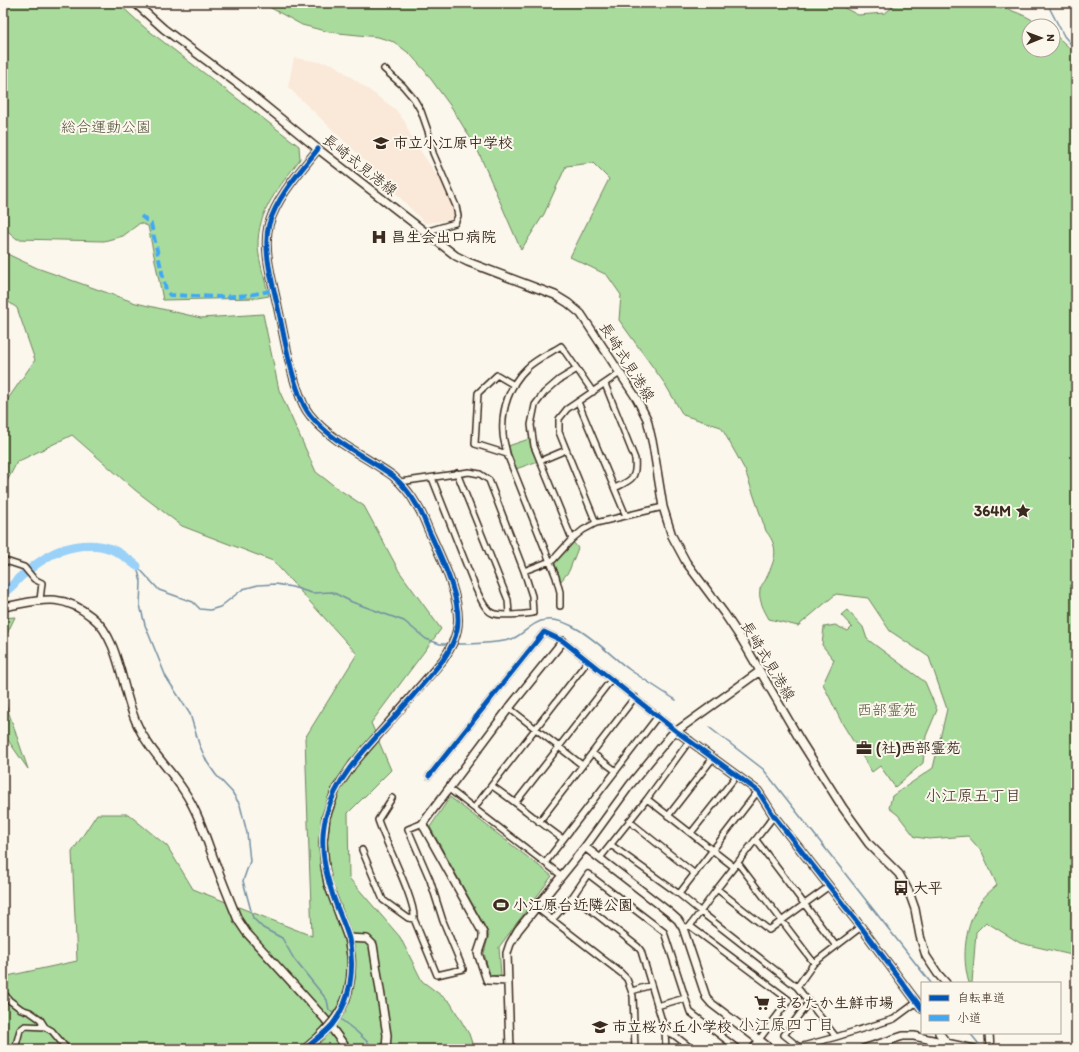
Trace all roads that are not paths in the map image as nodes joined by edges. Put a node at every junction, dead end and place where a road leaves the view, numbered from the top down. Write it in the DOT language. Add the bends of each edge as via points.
graph roads {
  1 [pos="135,3"];
  2 [pos="384,69"];
  3 [pos="318,149"];
  4 [pos="425,232"];
  5 [pos="576,369"];
  6 [pos="620,373"];
  7 [pos="605,384"];
  8 [pos="514,385"];
  9 [pos="593,392"];
  10 [pos="578,402"];
  11 [pos="566,450"];
  12 [pos="507,454"];
  13 [pos="540,461"];
  14 [pos="458,473"];
  15 [pos="432,478"];
  16 [pos="400,482"];
  17 [pos="615,488"];
  18 [pos="663,507"];
  19 [pos="626,516"];
  20 [pos="596,523"];
  21 [pos="572,539"];
  22 [pos="3,560"];
  23 [pos="550,561"];
  24 [pos="524,571"];
  25 [pos="40,600"];
  26 [pos="560,606"];
  27 [pos="3,607"];
  28 [pos="509,614"];
  29 [pos="562,641"];
  30 [pos="587,662"];
  31 [pos="760,671"];
  32 [pos="611,680"];
  33 [pos="635,697"];
  34 [pos="509,708"];
  35 [pos="658,716"];
  36 [pos="536,729"];
  37 [pos="676,731"];
  38 [pos="690,740"];
  39 [pos="560,747"];
  40 [pos="592,753"];
  41 [pos="713,758"];
  42 [pos="582,765"];
  43 [pos="616,771"];
  44 [pos="737,775"];
  45 [pos="429,776"];
  46 [pos="492,786"];
  47 [pos="449,789"];
  48 [pos="758,791"];
  49 [pos="392,798"];
  50 [pos="647,799"];
  51 [pos="516,802"];
  52 [pos="474,808"];
  53 [pos="668,816"];
  54 [pos="774,816"];
  55 [pos="629,821"];
  56 [pos="539,822"];
  57 [pos="422,823"];
  58 [pos="691,833"];
  59 [pos="563,840"];
  60 [pos="756,840"];
  61 [pos="611,844"];
  62 [pos="585,847"];
  63 [pos="362,850"];
  64 [pos="712,851"];
  65 [pos="600,858"];
  66 [pos="546,863"];
  67 [pos="736,865"];
  68 [pos="695,874"];
  69 [pos="562,876"];
  70 [pos="828,887"];
  71 [pos="717,888"];
  72 [pos="679,894"];
  73 [pos="573,896"];
  74 [pos="804,904"];
  75 [pos="536,908"];
  76 [pos="701,912"];
  77 [pos="414,919"];
  78 [pos="552,920"];
  79 [pos="782,922"];
  80 [pos="687,927"];
  81 [pos="861,928"];
  82 [pos="348,938"];
  83 [pos="836,946"];
  84 [pos="814,963"];
  85 [pos="508,981"];
  86 [pos="945,982"];
  87 [pos="651,985"];
  88 [pos="797,987"];
  89 [pos="632,991"];
  90 [pos="3,995"];
  91 [pos="685,998"];
  92 [pos="917,1002"];
  93 [pos="808,1003"];
  94 [pos="658,1006"];
  95 [pos="921,1008"];
  96 [pos="45,1027"];
  97 [pos="665,1031"];
  98 [pos="940,1034"];
  99 [pos="989,1034"];
  100 [pos="836,1037"];
  101 [pos="758,1040"];
  102 [pos="946,1042"];
  103 [pos="15,1049"];
  104 [pos="67,1049"];
  105 [pos="305,1049"];
  106 [pos="347,1049"];
  107 [pos="386,1049"];
  108 [pos="510,1049"];
  109 [pos="635,1049"];
  110 [pos="666,1049"];
  111 [pos="692,1049"];
  112 [pos="738,1049"];
  113 [pos="752,1049"];
  114 [pos="771,1049"];
  115 [pos="862,1049"];
  116 [pos="974,1049"];
  117 [pos="990,1049"];
  1 -- 3 [label="street, 長崎式見港線" via="164,29 242,87"];
  2 -- 4 [label="street" via="403,86 421,111 457,211 455,223"];
  3 -- 4 [label="street, 長崎式見港線"];
  3 -- 16 [label="street" via="285,191 274,210 269,227 269,259 293,375 303,404 324,430"];
  4 -- 6 [label="street, 長崎式見港線" via="468,262 555,295 568,303 592,328"];
  5 -- 8 [label="street" via="561,346 527,367"];
  5 -- 9 [label="street"];
  5 -- 13 [label="street" via="544,393 535,405 531,425 534,446"];
  6 -- 7 [label="street"];
  6 -- 18 [label="street, 長崎式見港線" via="647,419"];
  7 -- 9 [label="street"];
  7 -- 17 [label="street" via="635,459 636,471 632,480"];
  8 -- 12 [label="street" via="503,415"];
  8 -- 12 [label="street" via="497,375 478,393 475,444"];
  9 -- 10 [label="street"];
  10 -- 11 [label="street" via="559,419 559,432"];
  10 -- 17 [label="street"];
  11 -- 13 [label="street"];
  11 -- 20 [label="street"];
  12 -- 23 [label="street"];
  13 -- 21 [label="street"];
  14 -- 15 [label="street"];
  14 -- 24 [label="street" via="480,474 490,480"];
  14 -- 28 [label="street" via="508,600"];
  15 -- 16 [label="street"];
  15 -- 28 [label="street" via="481,600 492,613"];
  16 -- 82 [label="street" via="418,505 441,560 454,594 457,630 443,660 353,764 331,800 324,829 323,854 328,884"];
  17 -- 19 [label="street"];
  18 -- 19 [label="street"];
  18 -- 31 [label="street, 長崎式見港線" via="672,536 686,562 724,613"];
  19 -- 20 [label="street"];
  20 -- 21 [label="street"];
  21 -- 23 [label="street"];
  22 -- 25 [label="street" via="24,567 34,580 42,584"];
  23 -- 24 [label="street"];
  23 -- 26 [label="street" via="560,592"];
  24 -- 28 [label="street" via="532,596 533,613"];
  25 -- 27 [label="street"];
  25 -- 106 [label="street" via="52,599 71,604 91,616 105,631 114,648 137,724 184,791 197,815 238,920 325,1019"];
  29 -- 30 [label="street"];
  29 -- 34 [label="street"];
  29 -- 45 [label="street" via="544,632"];
  30 -- 32 [label="street"];
  30 -- 36 [label="street"];
  31 -- 37 [label="street"];
  31 -- 86 [label="street, 長崎式見港線" via="843,808 859,831 899,874 910,892 926,956"];
  32 -- 33 [label="street"];
  32 -- 39 [label="street"];
  33 -- 35 [label="street"];
  33 -- 40 [label="street"];
  34 -- 36 [label="street"];
  34 -- 47 [label="street"];
  35 -- 37 [label="street"];
  35 -- 43 [label="street"];
  36 -- 39 [label="street"];
  36 -- 46 [label="street"];
  37 -- 38 [label="street"];
  37 -- 62 [label="street" via="670,735"];
  38 -- 41 [label="street"];
  38 -- 50 [label="street"];
  39 -- 42 [label="street"];
  39 -- 51 [label="street"];
  40 -- 42 [label="street"];
  40 -- 43 [label="street"];
  41 -- 44 [label="street"];
  41 -- 53 [label="street"];
  42 -- 56 [label="street"];
  43 -- 59 [label="street"];
  44 -- 48 [label="street"];
  44 -- 58 [label="street"];
  46 -- 51 [label="street"];
  46 -- 52 [label="street"];
  47 -- 52 [label="street"];
  47 -- 57 [label="street"];
  48 -- 54 [label="street"];
  48 -- 64 [label="street"];
  49 -- 77 [label="street" via="378,820 408,893"];
  50 -- 53 [label="street"];
  50 -- 55 [label="street"];
  51 -- 56 [label="street"];
  52 -- 66 [label="street"];
  53 -- 58 [label="street"];
  54 -- 60 [label="street"];
  54 -- 70 [label="street"];
  55 -- 61 [label="street"];
  55 -- 68 [label="street"];
  56 -- 59 [label="street"];
  57 -- 77 [label="street" via="408,829 463,969 437,975"];
  57 -- 85 [label="street" via="483,933 478,953 487,980"];
  58 -- 64 [label="street"];
  59 -- 66 [label="street"];
  60 -- 67 [label="street"];
  60 -- 74 [label="street"];
  61 -- 65 [label="street"];
  61 -- 72 [label="street"];
  62 -- 65 [label="street"];
  62 -- 69 [label="street"];
  63 -- 77 [label="street" via="383,900 408,918"];
  64 -- 67 [label="street"];
  64 -- 68 [label="street"];
  65 -- 80 [label="street"];
  66 -- 69 [label="street"];
  67 -- 71 [label="street"];
  67 -- 79 [label="street"];
  68 -- 72 [label="street"];
  69 -- 75 [label="street"];
  70 -- 74 [label="street"];
  70 -- 81 [label="street"];
  71 -- 76 [label="street"];
  71 -- 79 [label="street" via="769,930"];
  72 -- 76 [label="street"];
  73 -- 78 [label="street"];
  73 -- 87 [label="street" via="638,947"];
  73 -- 91 [label="street" via="588,874 664,932"];
  74 -- 79 [label="street"];
  74 -- 83 [label="street"];
  75 -- 78 [label="street"];
  75 -- 85 [label="street" via="510,944 507,953"];
  76 -- 80 [label="street"];
  76 -- 88 [label="street"];
  78 -- 89 [label="street" via="621,973"];
  79 -- 84 [label="street"];
  80 -- 101 [label="street" via="706,997"];
  80 -- 101 [label="street" via="789,1000"];
  81 -- 83 [label="street"];
  81 -- 92 [label="street"];
  82 -- 105 [label="street, bridge" via="352,968 346,999 332,1024 322,1036"];
  82 -- 107 [label="street" via="367,939 373,946 387,1035"];
  83 -- 84 [label="street"];
  84 -- 88 [label="street"];
  85 -- 108 [label="street"];
  87 -- 89 [label="street"];
  87 -- 94 [label="street"];
  88 -- 93 [label="street"];
  89 -- 109 [label="street"];
  90 -- 96 [label="street" via="40,1019"];
  91 -- 94 [label="street"];
  91 -- 112 [label="street" via="690,1012"];
  92 -- 95 [label="street"];
  92 -- 100 [label="street" via="894,1019"];
  93 -- 100 [label="street"];
  93 -- 100 [label="street" via="784,1035 799,1047"];
  94 -- 97 [label="street"];
  96 -- 103 [label="street" via="25,1026 20,1030"];
  96 -- 104 [label="street" via="52,1031"];
  97 -- 110 [label="street"];
  97 -- 111 [label="street"];
  98 -- 102 [label="street"];
  99 -- 117 [label="street"];
  101 -- 113 [label="street"];
  101 -- 114 [label="street"];
  102 -- 115 [label="street" via="903,1036"];
  102 -- 116 [label="street"];
}
